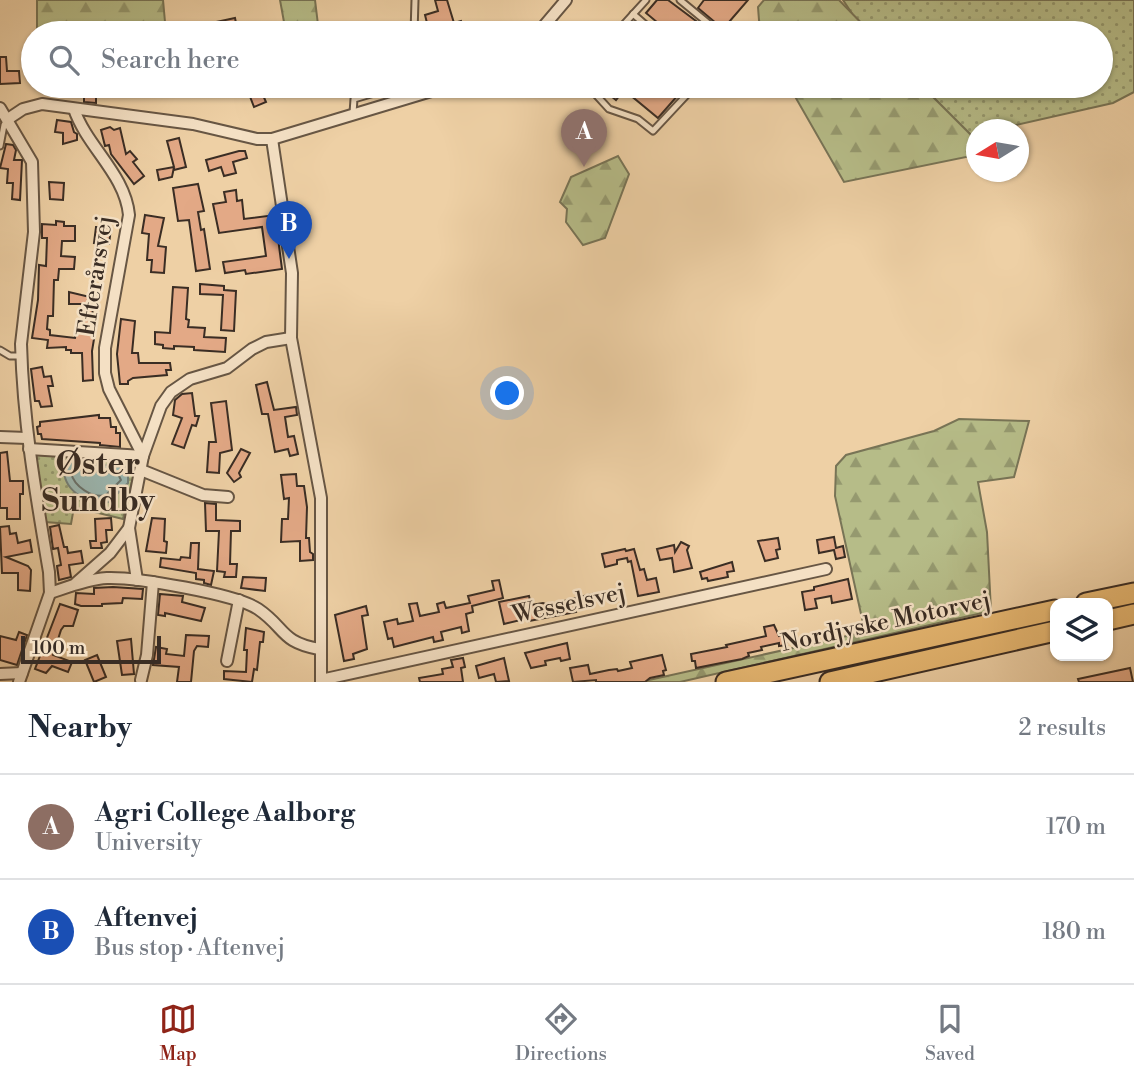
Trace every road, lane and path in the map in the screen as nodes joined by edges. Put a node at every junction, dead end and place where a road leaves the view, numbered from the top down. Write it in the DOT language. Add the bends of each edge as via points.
graph roads {
  1 [pos="415,0"];
  2 [pos="566,0"];
  3 [pos="646,0"];
  4 [pos="680,0"];
  5 [pos="633,14"];
  6 [pos="414,21"];
  7 [pos="548,21"];
  8 [pos="627,21"];
  9 [pos="641,21"];
  10 [pos="705,21"];
  11 [pos="357,98"];
  12 [pos="408,98"];
  13 [pos="599,98"];
  14 [pos="684,98"];
  15 [pos="0,108"];
  16 [pos="74,110"];
  17 [pos="353,115"];
  18 [pos="8,119"];
  19 [pos="272,139"];
  20 [pos="0,146"];
  21 [pos="290,338"];
  22 [pos="0,350"];
  23 [pos="22,356"];
  24 [pos="0,437"];
  25 [pos="28,444"];
  26 [pos="143,456"];
  27 [pos="141,470"];
  28 [pos="228,497"];
  29 [pos="129,527"];
  30 [pos="826,569"];
  31 [pos="137,579"];
  32 [pos="153,582"];
  33 [pos="73,585"];
  34 [pos="50,593"];
  35 [pos="1134,593"];
  36 [pos="1110,598"];
  37 [pos="239,600"];
  38 [pos="1050,611"];
  39 [pos="1134,614"];
  40 [pos="1113,619"];
  41 [pos="1050,632"];
  42 [pos="320,649"];
  43 [pos="227,661"];
  44 [pos="0,674"];
  45 [pos="23,679"];
  46 [pos="141,680"];
  47 [pos="321,681"];
  48 [pos="726,682"];
  49 [pos="830,682"];
  1 -- 6 [label="lane"];
  2 -- 7 [label="street"];
  3 -- 5 [label="lane"];
  4 -- 10 [label="lane"];
  5 -- 8 [label="lane"];
  5 -- 9 [label="lane"];
  11 -- 17 [label="lane"];
  12 -- 17 [label="street"];
  13 -- 14 [label="lane" via="609,109 653,131"];
  15 -- 18 [label="street"];
  16 -- 18 [label="street" via="42,104"];
  16 -- 19 [label="street"];
  16 -- 26 [label="street, Efterårsvej" via="128,203 105,373"];
  17 -- 19 [label="street"];
  18 -- 20 [label="lane"];
  18 -- 23 [label="street" via="32,162 35,195"];
  19 -- 21 [label="street" via="292,273"];
  21 -- 26 [label="street" via="266,342 227,368 190,379 171,392 161,406"];
  21 -- 42 [label="street" via="321,498"];
  22 -- 23 [label="lane"];
  23 -- 25 [label="street"];
  24 -- 25 [label="street"];
  25 -- 26 [label="street"];
  25 -- 34 [label="street"];
  26 -- 27 [label="street"];
  27 -- 28 [label="street" via="203,495"];
  27 -- 29 [label="street"];
  29 -- 31 [label="street"];
  29 -- 33 [label="street" via="110,553"];
  30 -- 47 [label="street, Wesselsvej"];
  31 -- 32 [label="street"];
  31 -- 33 [label="street" via="104,578"];
  32 -- 37 [label="street"];
  32 -- 46 [label="street"];
  33 -- 34 [label="street"];
  34 -- 45 [label="street"];
  35 -- 36 [label="highway"];
  37 -- 42 [label="street" via="259,610 287,638"];
  37 -- 43 [label="street"];
  38 -- 48 [label="highway, Nordjyske Motorvej"];
  39 -- 40 [label="highway"];
  41 -- 49 [label="highway, Nordjyske Motorvej"];
  42 -- 47 [label="street"];
  44 -- 45 [label="street"];
}
